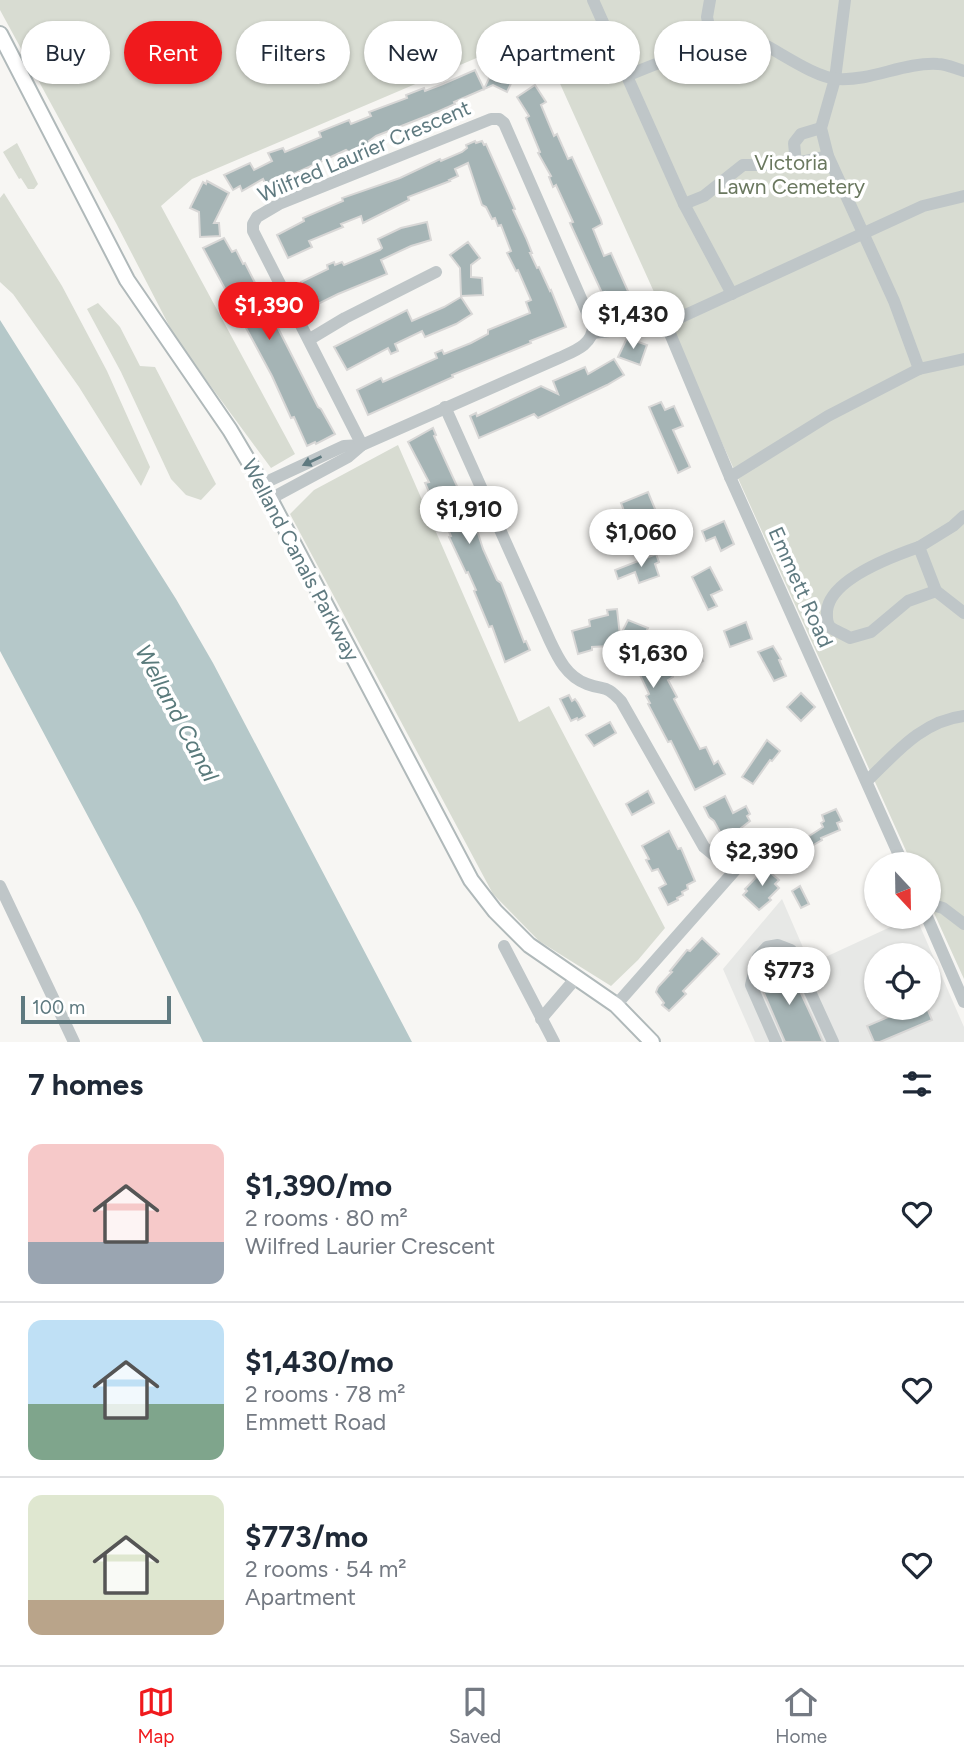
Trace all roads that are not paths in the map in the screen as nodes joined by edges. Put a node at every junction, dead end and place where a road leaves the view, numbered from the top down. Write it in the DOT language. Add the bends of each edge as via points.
graph roads {
  1 [pos="593,0"];
  2 [pos="709,0"];
  3 [pos="845,0"];
  4 [pos="602,21"];
  5 [pos="708,21"];
  6 [pos="2,43"];
  7 [pos="771,49"];
  8 [pos="964,71"];
  9 [pos="835,79"];
  10 [pos="630,84"];
  11 [pos="821,128"];
  12 [pos="828,156"];
  13 [pos="796,163"];
  14 [pos="964,196"];
  15 [pos="684,205"];
  16 [pos="862,234"];
  17 [pos="436,272"];
  18 [pos="732,295"];
  19 [pos="666,324"];
  20 [pos="593,334"];
  21 [pos="310,340"];
  22 [pos="964,359"];
  23 [pos="919,369"];
  24 [pos="445,407"];
  25 [pos="362,445"];
  26 [pos="730,477"];
  27 [pos="262,484"];
  28 [pos="270,499"];
  29 [pos="964,516"];
  30 [pos="919,547"];
  31 [pos="936,591"];
  32 [pos="964,613"];
  33 [pos="964,716"];
  34 [pos="867,781"];
  35 [pos="767,834"];
  36 [pos="898,852"];
  37 [pos="733,872"];
  38 [pos="0,886"];
  39 [pos="942,908"];
  40 [pos="964,924"];
  41 [pos="932,929"];
  42 [pos="504,946"];
  43 [pos="576,978"];
  44 [pos="964,1002"];
  45 [pos="616,1005"];
  46 [pos="541,1019"];
  47 [pos="74,1042"];
  48 [pos="554,1042"];
  49 [pos="652,1042"];
  50 [pos="776,1042"];
  51 [pos="832,1042"];
  1 -- 4 [label="street"];
  2 -- 5 [label="street"];
  3 -- 9 [label="street"];
  6 -- 27 [label="main road, Welland Canals Parkway" via="127,280"];
  7 -- 9 [label="street"];
  8 -- 9 [label="street" via="939,64"];
  9 -- 11 [label="street"];
  10 -- 15 [label="street"];
  11 -- 12 [label="street"];
  11 -- 13 [label="street" via="801,134 794,143"];
  12 -- 13 [label="street"];
  12 -- 16 [label="street"];
  13 -- 15 [label="street" via="743,165"];
  14 -- 16 [label="street" via="923,206"];
  15 -- 18 [label="street"];
  16 -- 18 [label="street"];
  16 -- 23 [label="street" via="890,291"];
  17 -- 21 [label="street"];
  18 -- 19 [label="street"];
  19 -- 20 [label="street"];
  19 -- 26 [label="street, Emmett Road"];
  20 -- 21 [label="street, Wilfred Laurier Crescent" via="504,123 491,118 257,217 253,224 256,239"];
  20 -- 24 [label="street" via="580,348"];
  21 -- 25 [label="street, Wilfred Laurier Crescent"];
  22 -- 23 [label="street"];
  23 -- 26 [label="street" via="828,416"];
  24 -- 25 [label="street"];
  24 -- 37 [label="street" via="565,670 586,684 608,687 621,701 704,847"];
  25 -- 27 [label="street, one-way" via="344,446"];
  25 -- 28 [label="street"];
  26 -- 34 [label="street, Emmett Road"];
  27 -- 28 [label="main road, Welland Canals Parkway"];
  28 -- 43 [label="main road, Welland Canals Parkway" via="471,880 529,945"];
  29 -- 30 [label="street"];
  30 -- 31 [label="street"];
  30 -- 31 [label="street" via="883,560 837,590 828,605 829,626 850,638 871,632 908,601"];
  31 -- 32 [label="street"];
  33 -- 34 [label="street" via="944,718 905,743"];
  34 -- 36 [label="street, Emmett Road"];
  35 -- 37 [label="street"];
  37 -- 45 [label="street"];
  38 -- 47 [label="street"];
  39 -- 40 [label="street"];
  41 -- 44 [label="street"];
  42 -- 46 [label="street"];
  43 -- 45 [label="main road, Welland Canals Parkway"];
  43 -- 46 [label="street"];
  45 -- 49 [label="main road, Welland Canals Parkway"];
  46 -- 48 [label="street"];
  50 -- 51 [label="street" via="751,985 758,957 767,947 778,945 791,950"];
}
